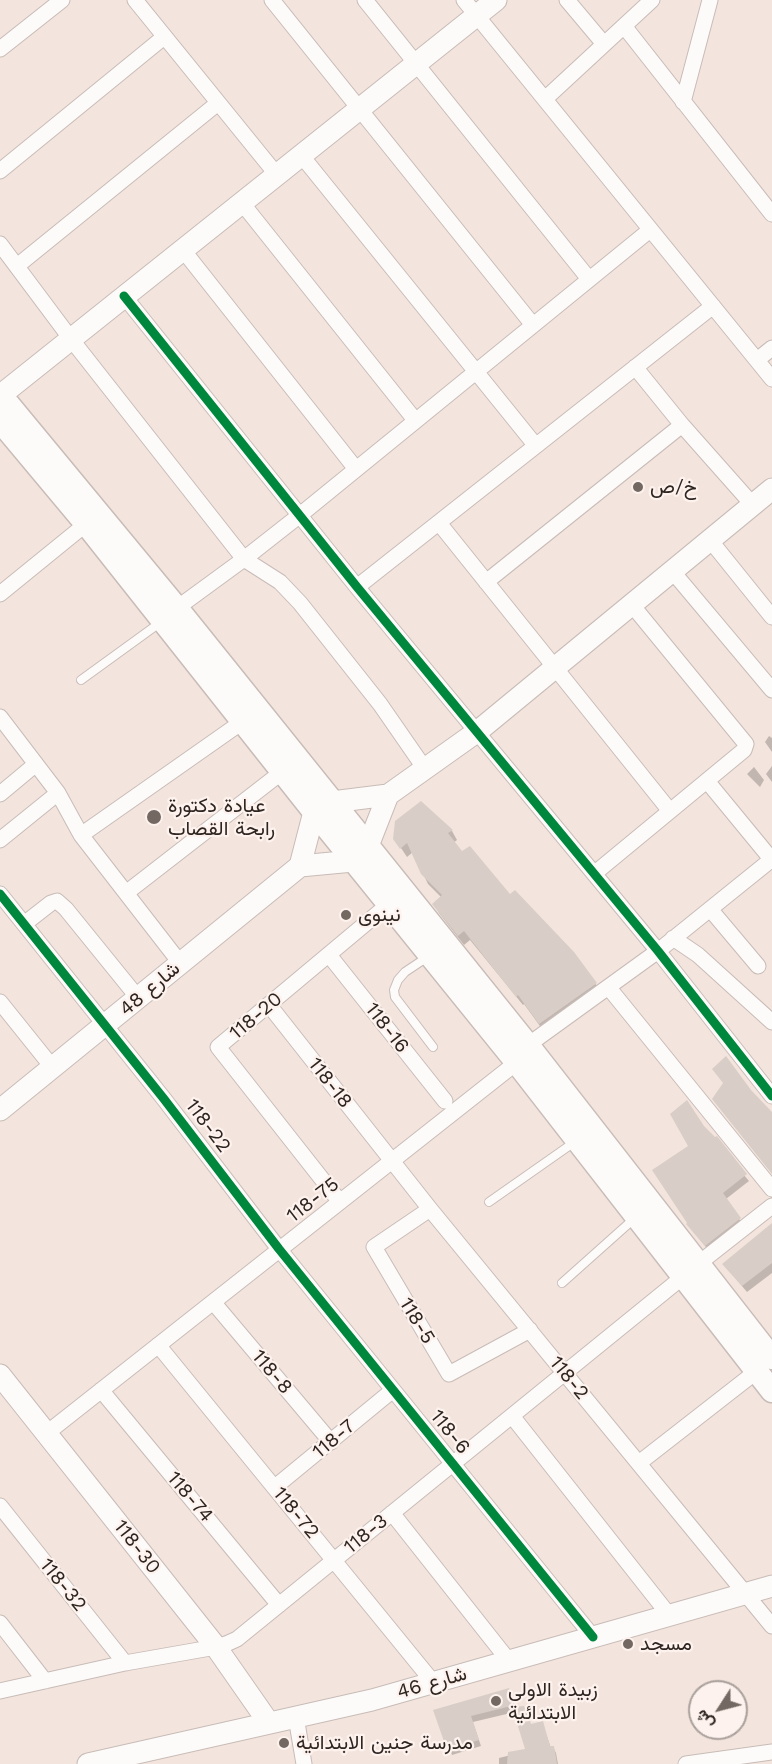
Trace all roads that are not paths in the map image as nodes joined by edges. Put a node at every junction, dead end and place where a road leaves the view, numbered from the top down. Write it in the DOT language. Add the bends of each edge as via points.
graph roads {
  1 [pos="62,0"];
  2 [pos="135,0"];
  3 [pos="272,0"];
  4 [pos="365,0"];
  5 [pos="496,0"];
  6 [pos="567,0"];
  7 [pos="652,0"];
  8 [pos="710,0"];
  9 [pos="470,8"];
  10 [pos="624,26"];
  11 [pos="164,37"];
  12 [pos="604,44"];
  13 [pos="0,49"];
  14 [pos="416,64"];
  15 [pos="545,99"];
  16 [pos="682,102"];
  17 [pos="218,103"];
  18 [pos="359,109"];
  19 [pos="301,156"];
  20 [pos="0,171"];
  21 [pos="277,174"];
  22 [pos="242,203"];
  23 [pos="772,214"];
  24 [pos="650,230"];
  25 [pos="0,244"];
  26 [pos="183,250"];
  27 [pos="17,266"];
  28 [pos="589,279"];
  29 [pos="124,296"];
  30 [pos="712,306"];
  31 [pos="532,325"];
  32 [pos="71,339"];
  33 [pos="772,348"];
  34 [pos="757,360"];
  35 [pos="635,367"];
  36 [pos="476,371"];
  37 [pos="772,379"];
  38 [pos="1,394"];
  39 [pos="415,420"];
  40 [pos="0,421"];
  41 [pos="682,425"];
  42 [pos="536,446"];
  43 [pos="356,469"];
  44 [pos="772,489"];
  45 [pos="752,504"];
  46 [pos="300,515"];
  47 [pos="439,523"];
  48 [pos="86,524"];
  49 [pos="710,540"];
  50 [pos="244,559"];
  51 [pos="673,572"];
  52 [pos="486,582"];
  53 [pos="357,587"];
  54 [pos="0,594"];
  55 [pos="632,605"];
  56 [pos="170,614"];
  57 [pos="772,617"];
  58 [pos="554,669"];
  59 [pos="81,680"];
  60 [pos="772,690"];
  61 [pos="0,717"];
  62 [pos="242,722"];
  63 [pos="478,731"];
  64 [pos="36,764"];
  65 [pos="425,769"];
  66 [pos="282,772"];
  67 [pos="707,780"];
  68 [pos="58,793"];
  69 [pos="0,794"];
  70 [pos="388,795"];
  71 [pos="323,807"];
  72 [pos="670,811"];
  73 [pos="81,835"];
  74 [pos="0,840"];
  75 [pos="361,853"];
  76 [pos="772,859"];
  77 [pos="300,866"];
  78 [pos="595,873"];
  79 [pos="126,893"];
  80 [pos="0,894"];
  81 [pos="389,904"];
  82 [pos="710,909"];
  83 [pos="24,924"];
  84 [pos="673,938"];
  85 [pos="658,951"];
  86 [pos="329,955"];
  87 [pos="430,955"];
  88 [pos="181,964"];
  89 [pos="758,966"];
  90 [pos="609,988"];
  91 [pos="139,999"];
  92 [pos="0,1002"];
  93 [pos="269,1005"];
  94 [pos="772,1022"];
  95 [pos="106,1026"];
  96 [pos="433,1047"];
  97 [pos="522,1054"];
  98 [pos="53,1068"];
  99 [pos="772,1096"];
  100 [pos="445,1101"];
  101 [pos="0,1110"];
  102 [pos="577,1140"];
  103 [pos="392,1161"];
  104 [pos="772,1189"];
  105 [pos="340,1202"];
  106 [pos="489,1202"];
  107 [pos="772,1206"];
  108 [pos="430,1209"];
  109 [pos="637,1216"];
  110 [pos="279,1249"];
  111 [pos="691,1270"];
  112 [pos="562,1283"];
  113 [pos="213,1302"];
  114 [pos="530,1330"];
  115 [pos="158,1345"];
  116 [pos="764,1365"];
  117 [pos="564,1373"];
  118 [pos="0,1376"];
  119 [pos="101,1390"];
  120 [pos="393,1390"];
  121 [pos="772,1391"];
  122 [pos="512,1416"];
  123 [pos="46,1432"];
  124 [pos="331,1442"];
  125 [pos="639,1463"];
  126 [pos="453,1464"];
  127 [pos="274,1487"];
  128 [pos="0,1506"];
  129 [pos="392,1513"];
  130 [pos="335,1560"];
  131 [pos="772,1586"];
  132 [pos="747,1594"];
  133 [pos="279,1605"];
  134 [pos="669,1615"];
  135 [pos="0,1623"];
  136 [pos="772,1626"];
  137 [pos="593,1637"];
  138 [pos="216,1647"];
  139 [pos="509,1661"];
  140 [pos="125,1663"];
  141 [pos="45,1681"];
  142 [pos="433,1682"];
  143 [pos="0,1691"];
  144 [pos="296,1717"];
  145 [pos="269,1723"];
  146 [pos="772,1752"];
  147 [pos="88,1764"];
  148 [pos="304,1764"];
  149 [pos="686,1764"];
  1 -- 13 [label="street"];
  2 -- 11 [label="street"];
  3 -- 18 [label="street"];
  4 -- 14 [label="street"];
  5 -- 9 [label="street"];
  6 -- 12 [label="street"];
  7 -- 10 [label="street"];
  8 -- 16 [label="street"];
  9 -- 14 [label="street"];
  9 -- 15 [label="street"];
  10 -- 12 [label="street"];
  10 -- 16 [label="street"];
  11 -- 17 [label="street"];
  11 -- 20 [label="street"];
  12 -- 15 [label="street"];
  14 -- 18 [label="street"];
  14 -- 28 [label="street"];
  15 -- 24 [label="street"];
  16 -- 23 [label="street"];
  17 -- 21 [label="street"];
  17 -- 27 [label="street"];
  18 -- 19 [label="street"];
  18 -- 31 [label="street"];
  19 -- 21 [label="street"];
  19 -- 36 [label="street"];
  21 -- 22 [label="street"];
  22 -- 26 [label="street"];
  22 -- 39 [label="street"];
  24 -- 28 [label="street"];
  24 -- 30 [label="street"];
  25 -- 27 [label="street"];
  26 -- 29 [label="street"];
  26 -- 43 [label="street"];
  27 -- 32 [label="street"];
  28 -- 31 [label="street"];
  29 -- 32 [label="street"];
  29 -- 46 [label="street"];
  30 -- 34 [label="street"];
  30 -- 35 [label="street"];
  31 -- 36 [label="street"];
  32 -- 38 [label="street"];
  32 -- 50 [label="street"];
  33 -- 34 [label="street"];
  34 -- 37 [label="street"];
  35 -- 41 [label="street"];
  35 -- 42 [label="street"];
  36 -- 39 [label="street"];
  36 -- 42 [label="street"];
  38 -- 56 [label="main road"];
  39 -- 43 [label="street"];
  40 -- 48 [label="main road"];
  41 -- 45 [label="street"];
  41 -- 52 [label="street"];
  42 -- 47 [label="street"];
  43 -- 46 [label="street"];
  44 -- 45 [label="street"];
  45 -- 49 [label="street"];
  46 -- 50 [label="street"];
  46 -- 53 [label="street"];
  47 -- 52 [label="street"];
  47 -- 53 [label="street"];
  48 -- 54 [label="street"];
  48 -- 56 [label="main road"];
  49 -- 51 [label="street"];
  49 -- 57 [label="street"];
  50 -- 56 [label="street"];
  50 -- 65 [label="street" via="280,582 300,603 380,704"];
  51 -- 55 [label="street"];
  51 -- 60 [label="street"];
  52 -- 58 [label="street"];
  53 -- 63 [label="street"];
  55 -- 58 [label="street"];
  55 -- 67 [label="street" via="746,744 744,750"];
  56 -- 59 [label="lane"];
  56 -- 62 [label="main road"];
  56 -- 71 [label="main road"];
  58 -- 63 [label="street"];
  58 -- 72 [label="street"];
  61 -- 64 [label="street"];
  62 -- 66 [label="main road"];
  62 -- 73 [label="street"];
  63 -- 65 [label="street"];
  63 -- 78 [label="street"];
  64 -- 68 [label="street"];
  64 -- 69 [label="street"];
  65 -- 70 [label="street"];
  66 -- 71 [label="main road"];
  66 -- 79 [label="street"];
  67 -- 72 [label="street"];
  67 -- 76 [label="street"];
  68 -- 73 [label="street"];
  68 -- 74 [label="street"];
  70 -- 71 [label="street"];
  70 -- 75 [label="street"];
  71 -- 75 [label="main road"];
  71 -- 77 [label="street"];
  72 -- 78 [label="street"];
  73 -- 79 [label="street"];
  75 -- 77 [label="street"];
  75 -- 81 [label="main road"];
  75 -- 97 [label="main road"];
  76 -- 82 [label="street, 118-75"];
  77 -- 88 [label="street, شارع 48"];
  78 -- 85 [label="street"];
  79 -- 88 [label="street"];
  80 -- 83 [label="street, 118-22"];
  81 -- 86 [label="street, 118-20"];
  81 -- 87 [label="main road"];
  82 -- 84 [label="street, 118-75"];
  82 -- 89 [label="street"];
  83 -- 91 [label="street" via="57,901"];
  83 -- 95 [label="street, 118-22"];
  84 -- 85 [label="street, 118-75"];
  84 -- 94 [label="street" via="698,955"];
  85 -- 90 [label="street, 118-75"];
  85 -- 99 [label="street"];
  86 -- 93 [label="street, 118-20"];
  86 -- 100 [label="street, 118-16"];
  87 -- 96 [label="lane" via="405,972 394,990 395,997"];
  87 -- 97 [label="main road"];
  88 -- 91 [label="street, شارع 48"];
  90 -- 97 [label="street, 118-75"];
  90 -- 104 [label="street"];
  91 -- 95 [label="street, شارع 48"];
  92 -- 98 [label="street"];
  93 -- 103 [label="street, 118-18"];
  93 -- 105 [label="street, 118-20" via="218,1047"];
  95 -- 98 [label="street, شارع 48"];
  95 -- 110 [label="street, 118-22"];
  97 -- 102 [label="main road"];
  97 -- 103 [label="street, 118-75"];
  97 -- 111 [label="main road"];
  98 -- 101 [label="street, شارع 48"];
  102 -- 106 [label="lane"];
  102 -- 109 [label="main road"];
  103 -- 105 [label="street, 118-75"];
  103 -- 108 [label="street, 118-2"];
  105 -- 110 [label="street, 118-75"];
  107 -- 111 [label="street, 118-3"];
  108 -- 114 [label="street, 118-2"];
  108 -- 114 [label="street, 118-5" via="374,1247 449,1374"];
  109 -- 111 [label="main road"];
  109 -- 112 [label="lane"];
  110 -- 113 [label="street, 118-75"];
  110 -- 120 [label="street, 118-6"];
  111 -- 116 [label="main road"];
  111 -- 117 [label="street, 118-3"];
  113 -- 115 [label="street, 118-75"];
  113 -- 124 [label="street, 118-8"];
  114 -- 117 [label="street, 118-2"];
  115 -- 119 [label="street, 118-75"];
  115 -- 127 [label="street, 118-72"];
  116 -- 121 [label="main road"];
  116 -- 125 [label="street"];
  117 -- 122 [label="street, 118-3"];
  117 -- 125 [label="street, 118-2"];
  118 -- 123 [label="street, 118-30"];
  119 -- 123 [label="street, 118-75"];
  119 -- 133 [label="street, 118-74"];
  120 -- 124 [label="street, 118-7"];
  120 -- 126 [label="street, 118-6"];
  122 -- 126 [label="street, 118-3"];
  122 -- 134 [label="street"];
  123 -- 138 [label="street, 118-30"];
  124 -- 127 [label="street, 118-7"];
  125 -- 132 [label="street, 118-2"];
  126 -- 129 [label="street, 118-3"];
  126 -- 137 [label="street, 118-6"];
  127 -- 130 [label="street, 118-72"];
  128 -- 140 [label="street, 118-32"];
  129 -- 130 [label="street, 118-3"];
  129 -- 139 [label="street"];
  130 -- 133 [label="street, 118-3"];
  130 -- 142 [label="street, 118-72"];
  131 -- 132 [label="street, شارع 46"];
  132 -- 134 [label="street, شارع 46"];
  132 -- 136 [label="street, 118-2"];
  133 -- 138 [label="street, 118-3" via="237,1639"];
  134 -- 137 [label="street, شارع 46"];
  135 -- 141 [label="street"];
  137 -- 139 [label="street, شارع 46"];
  138 -- 140 [label="street, 118-3"];
  138 -- 145 [label="street, 118-30"];
  139 -- 142 [label="street, شارع 46"];
  140 -- 141 [label="street, 118-3"];
  141 -- 143 [label="street, 118-3"];
  142 -- 144 [label="street, شارع 46"];
  144 -- 145 [label="street, شارع 46"];
  144 -- 148 [label="street"];
  145 -- 147 [label="street, شارع 46"];
  146 -- 149 [label="street"];
}
